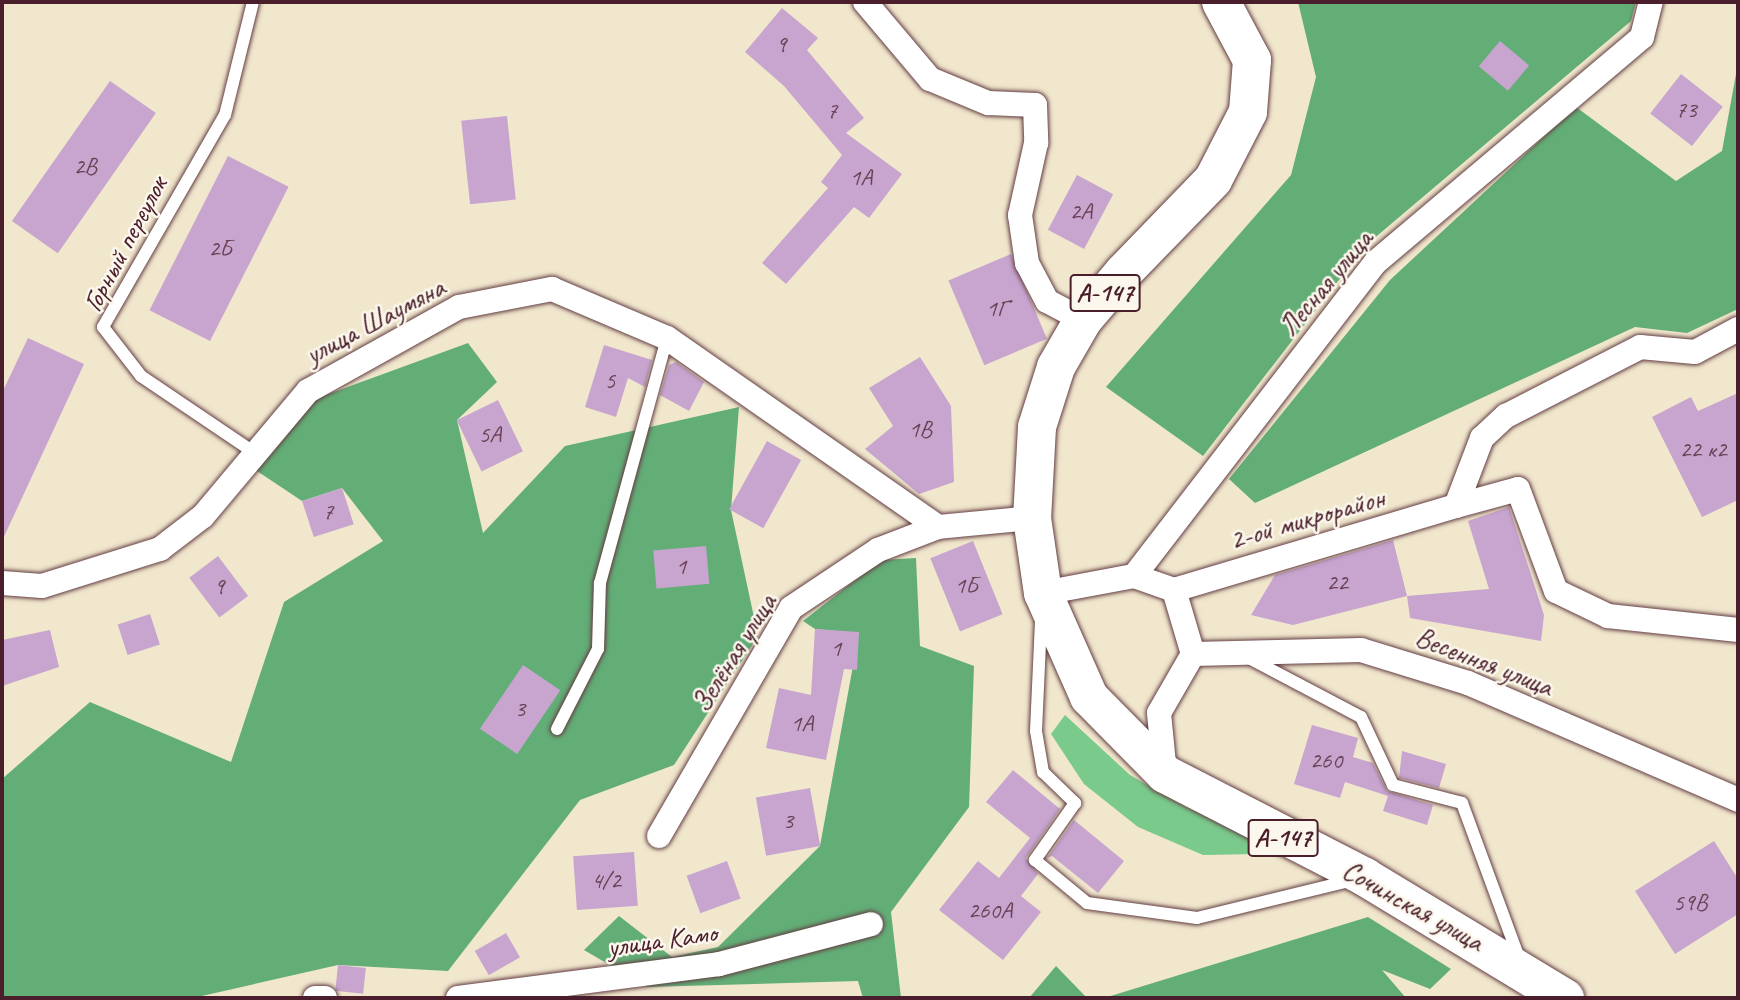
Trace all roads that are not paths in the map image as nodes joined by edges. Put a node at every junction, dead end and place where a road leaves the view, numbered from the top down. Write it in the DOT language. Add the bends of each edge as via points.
graph roads {
  1 [pos="253,2"];
  2 [pos="865,2"];
  3 [pos="1221,2"];
  4 [pos="1651,2"];
  5 [pos="1083,320"];
  6 [pos="1738,329"];
  7 [pos="667,338"];
  8 [pos="252,451"];
  9 [pos="1456,506"];
  10 [pos="1032,518"];
  11 [pos="938,527"];
  12 [pos="1134,576"];
  13 [pos="2,583"];
  14 [pos="1174,590"];
  15 [pos="1048,608"];
  16 [pos="1738,630"];
  17 [pos="1193,654"];
  18 [pos="1241,654"];
  19 [pos="557,729"];
  20 [pos="1165,774"];
  21 [pos="1738,800"];
  22 [pos="659,836"];
  23 [pos="1365,877"];
  24 [pos="871,924"];
  25 [pos="1523,968"];
  26 [pos="315,998"];
  27 [pos="325,998"];
  28 [pos="458,998"];
  29 [pos="1565,998"];
  1 -- 8 [label="lane, Горный переулок" via="225,114 103,327 141,376"];
  2 -- 5 [label="street" via="930,79 988,103 1035,105 1036,143 1020,215 1027,263 1047,302"];
  3 -- 5 [label="highway, А-147" via="1252,61 1239,136 1213,180"];
  4 -- 12 [label="street, Лесная улица" via="1642,37 1377,262"];
  5 -- 10 [label="highway, А-147" via="1056,367 1037,427"];
  6 -- 9 [label="street" via="1695,352 1640,347 1506,416 1482,438"];
  7 -- 8 [label="street, улица Шаумяна" via="552,289 459,307 309,391"];
  7 -- 11 [label="street, улица Шаумяна"];
  7 -- 19 [label="lane" via="600,583 598,649"];
  8 -- 13 [label="street, улица Шаумяна" via="203,516 160,549 42,586"];
  9 -- 14 [label="street, 2-ой микрорайон"];
  9 -- 16 [label="street, 2-ой микрорайон" via="1518,489 1556,591 1608,616"];
  10 -- 11 [label="street"];
  10 -- 15 [label="highway, А-147"];
  11 -- 22 [label="street, Зелёная улица" via="878,550 791,608"];
  12 -- 14 [label="street"];
  12 -- 15 [label="street"];
  14 -- 17 [label="street"];
  15 -- 20 [label="highway, Сочинская улица / А-147" via="1105,720"];
  15 -- 23 [label="lane" via="1036,731 1043,772 1074,803 1035,860 1087,904 1197,918"];
  17 -- 18 [label="street, Весенняя улица"];
  17 -- 20 [label="street" via="1159,713"];
  18 -- 21 [label="street, Весенняя улица" via="1361,650 1468,683"];
  18 -- 25 [label="lane" via="1360,717 1393,785 1462,803"];
  20 -- 23 [label="highway, Сочинская улица / А-147"];
  23 -- 25 [label="highway, Сочинская улица / А-147"];
  24 -- 28 [label="street, улица Камо" via="719,964"];
  25 -- 29 [label="highway, Сочинская улица / А-147"];
  26 -- 27 [label="street"];
}
